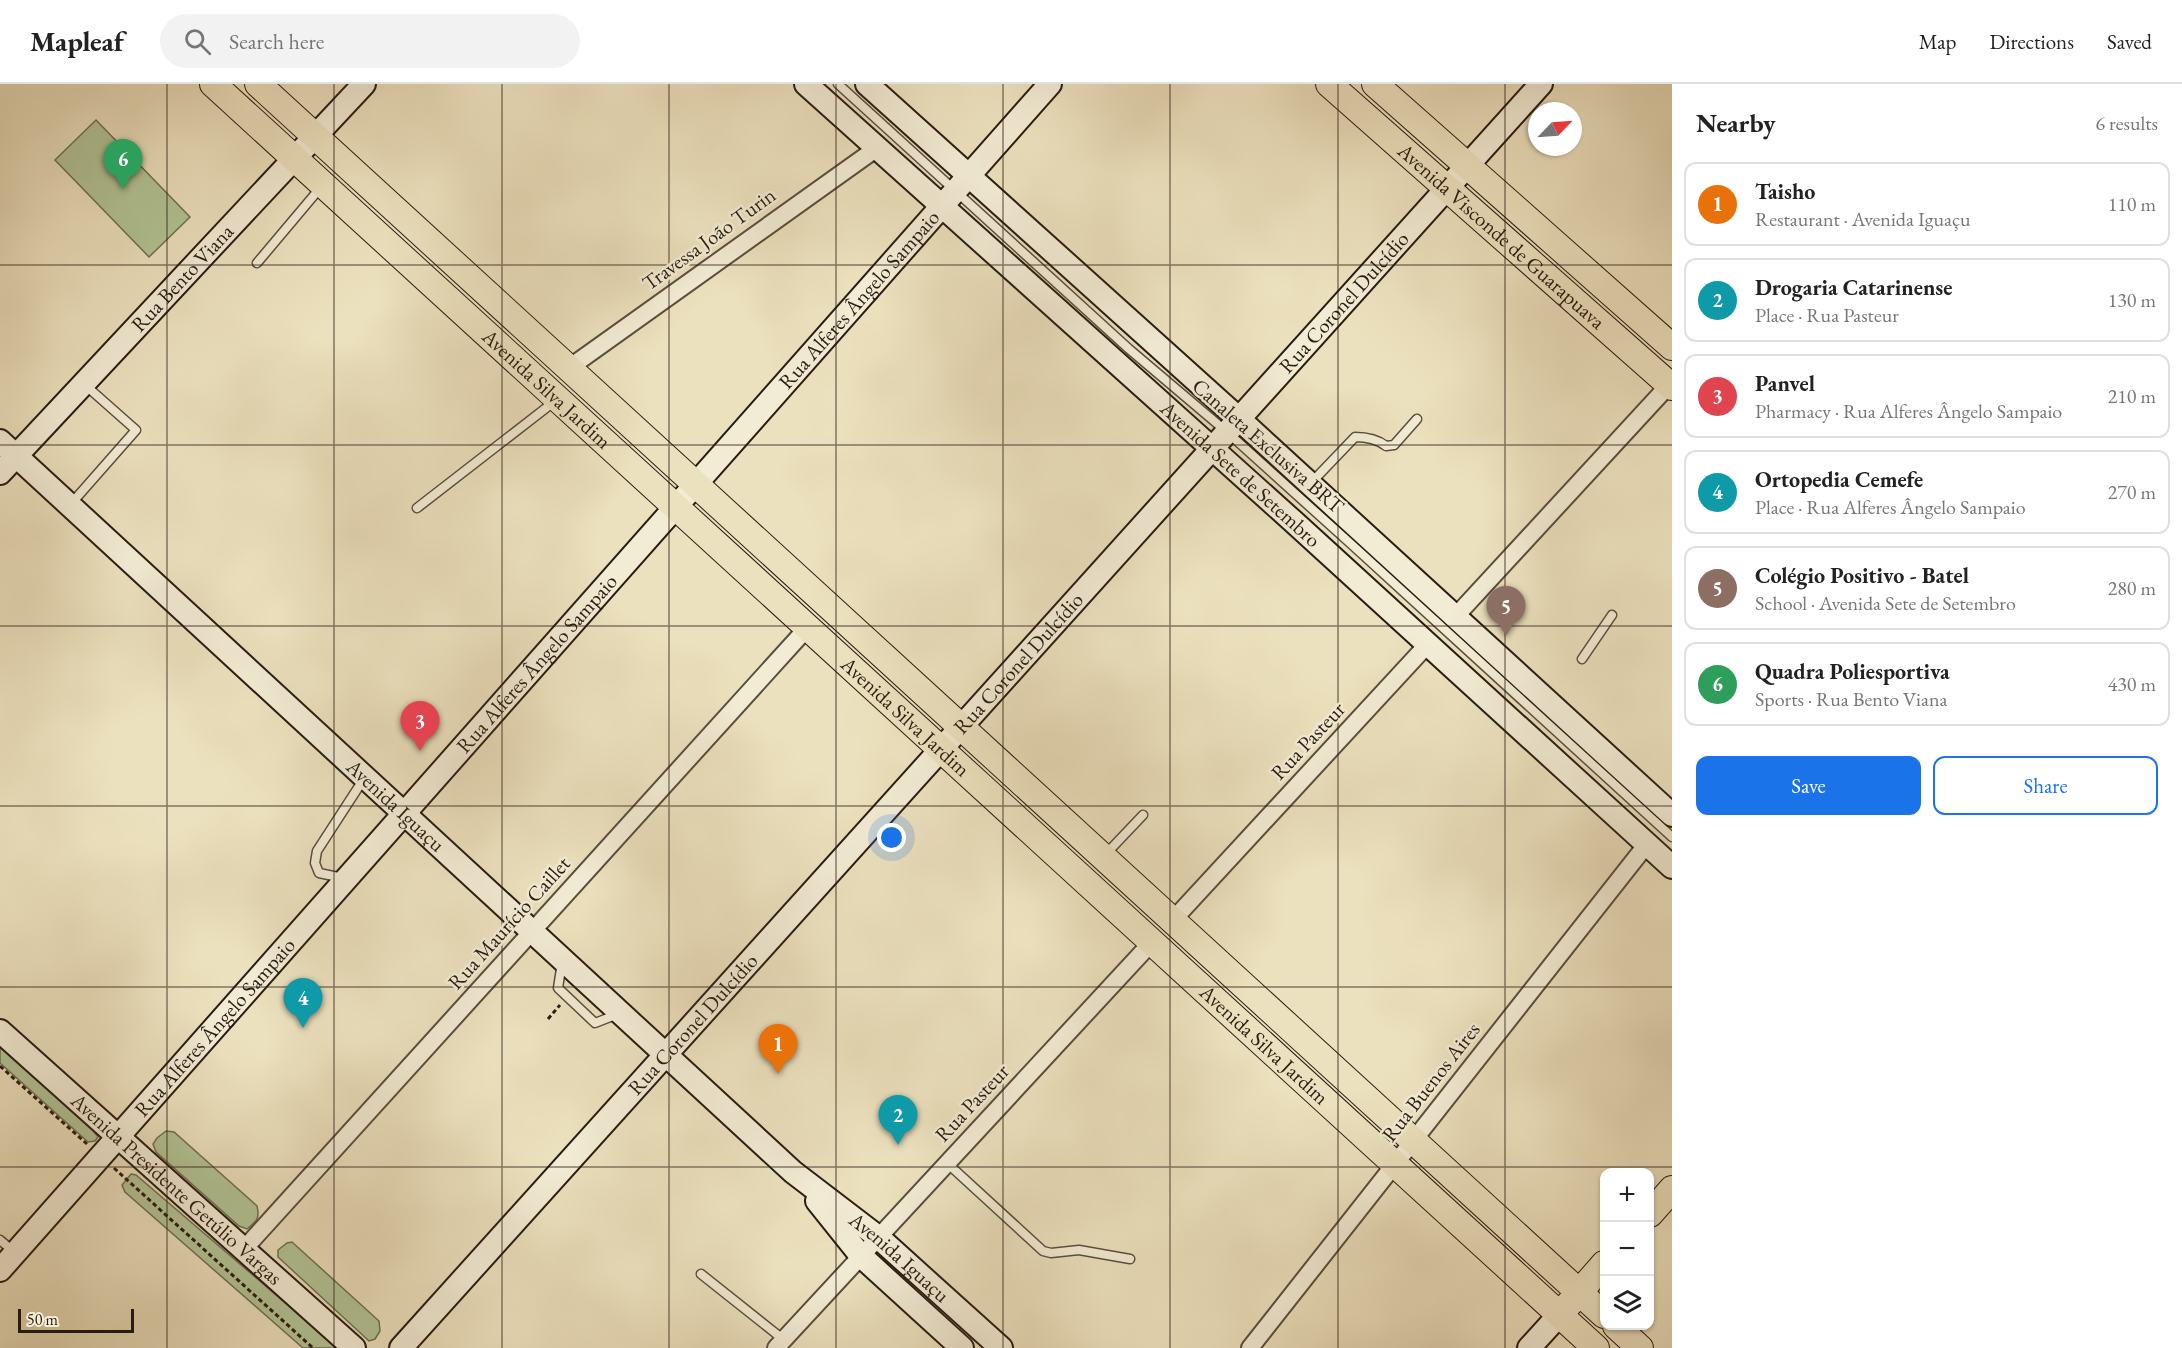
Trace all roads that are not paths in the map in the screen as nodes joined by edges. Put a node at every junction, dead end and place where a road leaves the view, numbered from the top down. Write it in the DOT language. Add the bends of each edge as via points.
graph roads {
  1 [pos="213,84"];
  2 [pos="258,84"];
  3 [pos="364,84"];
  4 [pos="806,84"];
  5 [pos="838,84"];
  6 [pos="867,84"];
  7 [pos="1050,84"];
  8 [pos="1329,84"];
  9 [pos="1375,84"];
  10 [pos="1541,84"];
  11 [pos="315,136"];
  12 [pos="877,148"];
  13 [pos="295,158"];
  14 [pos="1467,166"];
  15 [pos="323,184"];
  16 [pos="1447,188"];
  17 [pos="955,191"];
  18 [pos="1562,249"];
  19 [pos="257,263"];
  20 [pos="458,267"];
  21 [pos="1576,302"];
  22 [pos="453,303"];
  23 [pos="1672,346"];
  24 [pos="568,368"];
  25 [pos="84,384"];
  26 [pos="1671,386"];
  27 [pos="557,399"];
  28 [pos="1417,419"];
  29 [pos="1233,426"];
  30 [pos="8,448"];
  31 [pos="1212,449"];
  32 [pos="0,473"];
  33 [pos="696,484"];
  34 [pos="1310,484"];
  35 [pos="70,505"];
  36 [pos="676,507"];
  37 [pos="417,508"];
  38 [pos="1612,615"];
  39 [pos="1455,617"];
  40 [pos="808,627"];
  41 [pos="1427,645"];
  42 [pos="831,649"];
  43 [pos="879,652"];
  44 [pos="1582,659"];
  45 [pos="961,727"];
  46 [pos="941,749"];
  47 [pos="365,777"];
  48 [pos="404,813"];
  49 [pos="1672,813"];
  50 [pos="1143,815"];
  51 [pos="1672,837"];
  52 [pos="1647,844"];
  53 [pos="1103,857"];
  54 [pos="1672,867"];
  55 [pos="347,878"];
  56 [pos="1173,920"];
  57 [pos="532,931"];
  58 [pos="1152,942"];
  59 [pos="562,959"];
  60 [pos="621,1013"];
  61 [pos="0,1031"];
  62 [pos="666,1055"];
  63 [pos="1321,1055"];
  64 [pos="1318,1094"];
  65 [pos="119,1136"];
  66 [pos="1413,1141"];
  67 [pos="947,1163"];
  68 [pos="1395,1164"];
  69 [pos="793,1172"];
  70 [pos="1672,1189"];
  71 [pos="1654,1209"];
  72 [pos="878,1237"];
  73 [pos="8,1246"];
  74 [pos="244,1249"];
  75 [pos="861,1256"];
  76 [pos="1130,1259"];
  77 [pos="1600,1269"];
  78 [pos="0,1270"];
  79 [pos="701,1274"];
  80 [pos="1579,1292"];
  81 [pos="1600,1311"];
  82 [pos="1560,1314"];
  83 [pos="1620,1330"];
  84 [pos="779,1346"];
  85 [pos="354,1348"];
  86 [pos="401,1348"];
  87 [pos="963,1348"];
  88 [pos="1001,1348"];
  89 [pos="1250,1348"];
  90 [pos="1529,1348"];
  91 [pos="1596,1348"];
  92 [pos="1640,1348"];
  1 -- 13 [label="main road, Avenida Silva Jardim"];
  2 -- 11 [label="main road, Avenida Silva Jardim"];
  3 -- 11 [label="main road, Rua Bento Viana"];
  4 -- 12 [label="main road, Avenida Sete de Setembro"];
  5 -- 17 [label="lane"];
  6 -- 17 [label="main road, Avenida Sete de Setembro"];
  7 -- 17 [label="main road, Rua Alferes Ângelo Sampaio"];
  8 -- 16 [label="main road, Avenida Visconde de Guarapuava"];
  9 -- 14 [label="main road, Avenida Visconde de Guarapuava"];
  10 -- 14 [label="main road, Rua Coronel Dulcídio"];
  11 -- 13 [label="main road, Rua Bento Viana"];
  11 -- 20 [label="main road, Avenida Silva Jardim"];
  12 -- 17 [label="main road, Avenida Sete de Setembro"];
  12 -- 24 [label="street, Travessa João Turin"];
  13 -- 15 [label="main road, Avenida Silva Jardim"];
  13 -- 25 [label="main road, Rua Bento Viana"];
  14 -- 16 [label="main road, Rua Coronel Dulcídio"];
  14 -- 18 [label="main road, Avenida Visconde de Guarapuava"];
  15 -- 19 [label="lane"];
  15 -- 22 [label="main road, Avenida Silva Jardim"];
  16 -- 21 [label="main road, Avenida Visconde de Guarapuava"];
  16 -- 29 [label="main road, Rua Coronel Dulcídio"];
  17 -- 29 [label="main road, Avenida Sete de Setembro"];
  17 -- 31 [label="main road, Avenida Sete de Setembro"];
  17 -- 33 [label="main road, Rua Alferes Ângelo Sampaio"];
  18 -- 21 [label="main road"];
  18 -- 23 [label="main road, Avenida Visconde de Guarapuava"];
  20 -- 22 [label="main road"];
  20 -- 24 [label="main road, Avenida Silva Jardim"];
  21 -- 26 [label="main road, Avenida Visconde de Guarapuava"];
  22 -- 27 [label="main road, Avenida Silva Jardim"];
  24 -- 33 [label="main road, Avenida Silva Jardim"];
  25 -- 30 [label="main road, Rua Bento Viana"];
  25 -- 35 [label="lane" via="136,430"];
  26 -- 39 [label="street"];
  27 -- 36 [label="main road, Avenida Silva Jardim"];
  27 -- 37 [label="lane"];
  28 -- 34 [label="lane" via="1394,445 1355,437"];
  29 -- 31 [label="main road, Rua Coronel Dulcídio"];
  29 -- 34 [label="main road, Avenida Sete de Setembro"];
  29 -- 51 [label="lane, Canaleta Exclusiva BRT"];
  30 -- 32 [label="main road, Rua Bento Viana"];
  30 -- 35 [label="main road, Avenida Iguaçu"];
  31 -- 41 [label="main road, Avenida Sete de Setembro"];
  31 -- 45 [label="main road, Rua Coronel Dulcídio"];
  33 -- 36 [label="main road, Rua Alferes Ângelo Sampaio"];
  33 -- 43 [label="main road, Avenida Silva Jardim"];
  34 -- 39 [label="main road, Avenida Sete de Setembro"];
  35 -- 47 [label="main road, Avenida Iguaçu"];
  36 -- 40 [label="main road, Avenida Silva Jardim"];
  36 -- 48 [label="main road, Rua Alferes Ângelo Sampaio"];
  38 -- 44 [label="lane"];
  39 -- 49 [label="main road, Avenida Sete de Setembro" via="1550,697"];
  40 -- 42 [label="main road, Avenida Silva Jardim"];
  40 -- 57 [label="street, Rua Maurício Caillet"];
  41 -- 52 [label="main road, Avenida Sete de Setembro"];
  41 -- 56 [label="street, Rua Pasteur"];
  42 -- 43 [label="main road"];
  42 -- 46 [label="main road, Avenida Silva Jardim"];
  43 -- 45 [label="main road, Avenida Silva Jardim"];
  45 -- 46 [label="main road, Rua Coronel Dulcídio"];
  45 -- 53 [label="main road, Avenida Silva Jardim"];
  46 -- 58 [label="main road, Avenida Silva Jardim"];
  46 -- 62 [label="main road, Rua Coronel Dulcídio"];
  47 -- 48 [label="main road, Avenida Iguaçu"];
  47 -- 55 [label="lane" via="318,851 315,863 319,873"];
  48 -- 55 [label="main road, Rua Alferes Ângelo Sampaio"];
  48 -- 57 [label="main road, Avenida Iguaçu"];
  50 -- 53 [label="lane"];
  52 -- 54 [label="main road, Avenida Sete de Setembro"];
  52 -- 66 [label="street, Rua Buenos Aires"];
  53 -- 56 [label="main road, Avenida Silva Jardim"];
  55 -- 65 [label="main road, Rua Alferes Ângelo Sampaio"];
  56 -- 63 [label="main road, Avenida Silva Jardim"];
  57 -- 59 [label="main road, Avenida Iguaçu"];
  57 -- 74 [label="street, Rua Maurício Caillet"];
  58 -- 64 [label="main road, Avenida Silva Jardim"];
  58 -- 67 [label="street, Rua Pasteur"];
  59 -- 60 [label="main road, Avenida Iguaçu"];
  59 -- 60 [label="lane" via="558,988 595,1023"];
  60 -- 62 [label="main road, Avenida Iguaçu"];
  61 -- 65 [label="main road, Avenida Presidente Getúlio Vargas"];
  62 -- 69 [label="main road, Avenida Iguaçu"];
  62 -- 86 [label="main road, Rua Coronel Dulcídio"];
  63 -- 64 [label="main road"];
  63 -- 66 [label="main road, Avenida Silva Jardim"];
  64 -- 68 [label="main road, Avenida Silva Jardim"];
  65 -- 73 [label="main road, Rua Alferes Ângelo Sampaio"];
  65 -- 74 [label="main road, Avenida Presidente Getúlio Vargas"];
  66 -- 68 [label="street, Rua Buenos Aires"];
  66 -- 80 [label="main road, Avenida Silva Jardim"];
  67 -- 72 [label="street, Rua Pasteur"];
  67 -- 76 [label="lane" via="1043,1251 1079,1250"];
  68 -- 82 [label="main road, Avenida Silva Jardim"];
  68 -- 89 [label="street, Rua Buenos Aires"];
  69 -- 72 [label="main road, Avenida Iguaçu"];
  69 -- 75 [label="main road, Avenida Iguaçu"];
  70 -- 71 [label="main road"];
  72 -- 75 [label="street, Rua Pasteur"];
  72 -- 88 [label="main road, Avenida Iguaçu"];
  73 -- 78 [label="main road, Rua Alferes Ângelo Sampaio"];
  74 -- 85 [label="main road, Avenida Presidente Getúlio Vargas"];
  75 -- 84 [label="street, Rua Pasteur"];
  75 -- 87 [label="main road, Avenida Iguaçu"];
  77 -- 80 [label="main road"];
  79 -- 84 [label="lane"];
  80 -- 81 [label="main road, Avenida Silva Jardim"];
  80 -- 82 [label="main road"];
  82 -- 90 [label="main road"];
  82 -- 91 [label="main road, Avenida Silva Jardim"];
  83 -- 92 [label="main road"];
}
